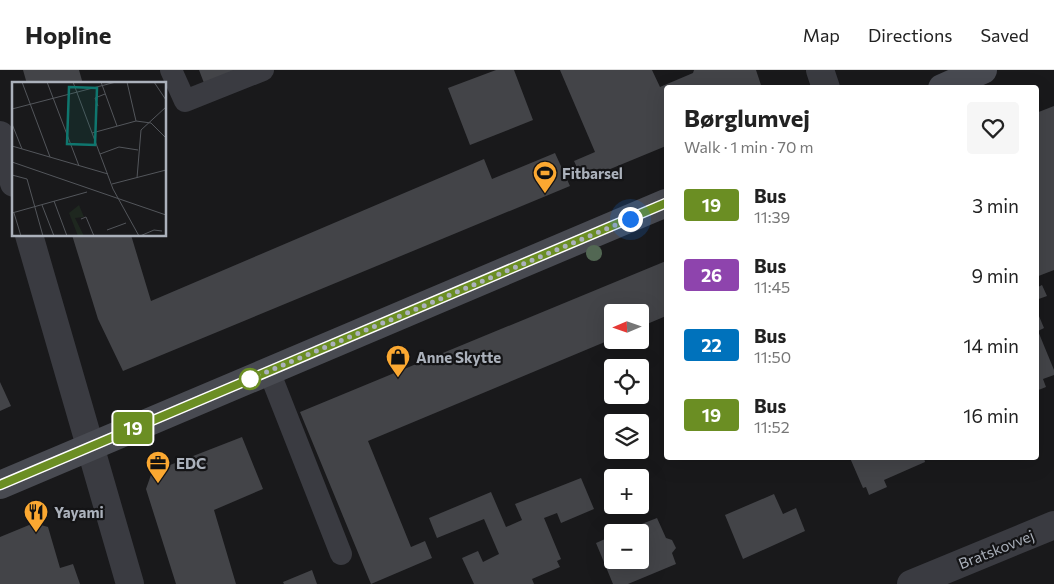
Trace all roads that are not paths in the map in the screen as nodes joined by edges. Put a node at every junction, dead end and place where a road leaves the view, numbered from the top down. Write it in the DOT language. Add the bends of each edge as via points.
graph roads {
  1 [pos="171,70"];
  2 [pos="263,70"];
  3 [pos="820,70"];
  4 [pos="983,70"];
  5 [pos="825,85"];
  6 [pos="949,85"];
  7 [pos="0,136"];
  8 [pos="12,176"];
  9 [pos="664,204"];
  10 [pos="29,236"];
  11 [pos="269,371"];
  12 [pos="90,446"];
  13 [pos="0,485"];
  14 [pos="1054,526"];
  15 [pos="341,554"];
  16 [pos="130,584"];
  17 [pos="911,584"];
  1 -- 2 [label="lane" via="185,101"];
  3 -- 5 [label="street"];
  4 -- 6 [label="street"];
  7 -- 8 [label="street"];
  9 -- 11 [label="street"];
  10 -- 12 [label="street"];
  11 -- 12 [label="street"];
  11 -- 15 [label="lane"];
  12 -- 13 [label="street"];
  12 -- 16 [label="street"];
  14 -- 17 [label="street, Bratskovvej"];
}
